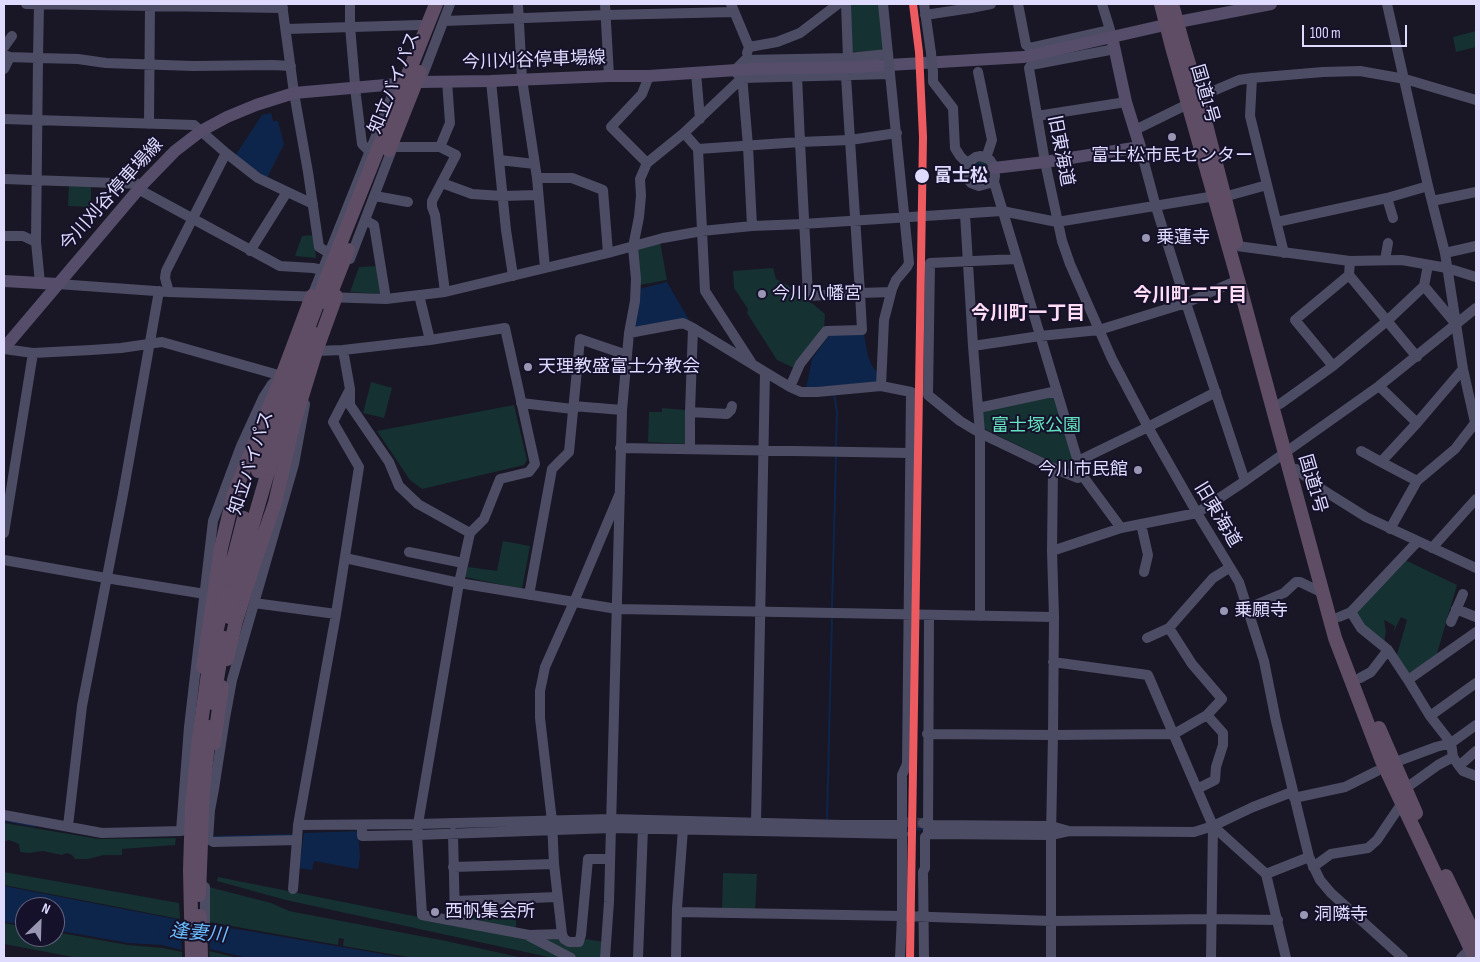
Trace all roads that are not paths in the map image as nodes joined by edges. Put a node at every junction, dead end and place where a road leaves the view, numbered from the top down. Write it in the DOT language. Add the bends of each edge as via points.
graph roads {
  1 [pos="26,4"];
  2 [pos="39,4"];
  3 [pos="350,4"];
  4 [pos="429,4"];
  5 [pos="436,4"];
  6 [pos="448,4"];
  7 [pos="518,4"];
  8 [pos="838,4"];
  9 [pos="846,4"];
  10 [pos="883,4"];
  11 [pos="924,4"];
  12 [pos="991,4"];
  13 [pos="1018,4"];
  14 [pos="1102,4"];
  15 [pos="1161,4"];
  16 [pos="1172,4"];
  17 [pos="1268,4"];
  18 [pos="1387,4"];
  19 [pos="150,5"];
  20 [pos="283,6"];
  21 [pos="971,6"];
  22 [pos="732,8"];
  23 [pos="605,9"];
  24 [pos="925,15"];
  25 [pos="518,19"];
  26 [pos="444,21"];
  27 [pos="1172,24"];
  28 [pos="420,25"];
  29 [pos="350,26"];
  30 [pos="286,29"];
  31 [pos="12,36"];
  32 [pos="1112,39"];
  33 [pos="777,42"];
  34 [pos="4,47"];
  35 [pos="750,47"];
  36 [pos="888,54"];
  37 [pos="7,56"];
  38 [pos="38,58"];
  39 [pos="848,58"];
  40 [pos="778,59"];
  41 [pos="148,64"];
  42 [pos="291,66"];
  43 [pos="4,70"];
  44 [pos="743,70"];
  45 [pos="978,72"];
  46 [pos="696,73"];
  47 [pos="890,74"];
  48 [pos="609,76"];
  49 [pos="649,76"];
  50 [pos="796,76"];
  51 [pos="846,76"];
  52 [pos="1252,78"];
  53 [pos="522,79"];
  54 [pos="1405,79"];
  55 [pos="491,81"];
  56 [pos="420,82"];
  57 [pos="447,82"];
  58 [pos="397,85"];
  59 [pos="355,87"];
  60 [pos="294,92"];
  61 [pos="1476,100"];
  62 [pos="1194,101"];
  63 [pos="1126,102"];
  64 [pos="1037,116"];
  65 [pos="4,119"];
  66 [pos="700,119"];
  67 [pos="37,120"];
  68 [pos="149,124"];
  69 [pos="1135,130"];
  70 [pos="202,131"];
  71 [pos="684,133"];
  72 [pos="897,133"];
  73 [pos="850,140"];
  74 [pos="800,142"];
  75 [pos="748,146"];
  76 [pos="393,147"];
  77 [pos="1140,147"];
  78 [pos="440,148"];
  79 [pos="698,149"];
  80 [pos="370,152"];
  81 [pos="226,154"];
  82 [pos="499,160"];
  83 [pos="1045,162"];
  84 [pos="647,163"];
  85 [pos="967,163"];
  86 [pos="990,163"];
  87 [pos="535,164"];
  88 [pos="537,178"];
  89 [pos="4,179"];
  90 [pos="36,180"];
  91 [pos="994,182"];
  92 [pos="442,183"];
  93 [pos="1267,184"];
  94 [pos="141,186"];
  95 [pos="1428,186"];
  96 [pos="287,192"];
  97 [pos="1476,192"];
  98 [pos="1231,194"];
  99 [pos="538,195"];
  100 [pos="375,196"];
  101 [pos="502,196"];
  102 [pos="1209,197"];
  103 [pos="1387,198"];
  104 [pos="1432,201"];
  105 [pos="408,202"];
  106 [pos="313,204"];
  107 [pos="1156,207"];
  108 [pos="1002,211"];
  109 [pos="965,214"];
  110 [pos="904,217"];
  111 [pos="1393,218"];
  112 [pos="193,219"];
  113 [pos="856,220"];
  114 [pos="1058,222"];
  115 [pos="1277,222"];
  116 [pos="364,224"];
  117 [pos="803,224"];
  118 [pos="752,226"];
  119 [pos="702,231"];
  120 [pos="4,236"];
  121 [pos="36,242"];
  122 [pos="1388,244"];
  123 [pos="1237,246"];
  124 [pos="1476,246"];
  125 [pos="632,247"];
  126 [pos="250,251"];
  127 [pos="329,253"];
  128 [pos="608,253"];
  129 [pos="1284,253"];
  130 [pos="1445,253"];
  131 [pos="1017,259"];
  132 [pos="1350,260"];
  133 [pos="1385,260"];
  134 [pos="967,261"];
  135 [pos="1428,265"];
  136 [pos="545,268"];
  137 [pos="1447,268"];
  138 [pos="322,270"];
  139 [pos="1349,275"];
  140 [pos="513,276"];
  141 [pos="1476,277"];
  142 [pos="1238,280"];
  143 [pos="4,281"];
  144 [pos="40,283"];
  145 [pos="58,284"];
  146 [pos="1424,286"];
  147 [pos="164,292"];
  148 [pos="445,292"];
  149 [pos="891,292"];
  150 [pos="860,293"];
  151 [pos="419,295"];
  152 [pos="312,296"];
  153 [pos="336,296"];
  154 [pos="386,299"];
  155 [pos="1186,303"];
  156 [pos="1476,308"];
  157 [pos="1387,321"];
  158 [pos="1455,324"];
  159 [pos="693,328"];
  160 [pos="1099,330"];
  161 [pos="629,333"];
  162 [pos="1040,336"];
  163 [pos="430,340"];
  164 [pos="151,343"];
  165 [pos="973,346"];
  166 [pos="4,349"];
  167 [pos="316,350"];
  168 [pos="343,350"];
  169 [pos="33,353"];
  170 [pos="627,355"];
  171 [pos="1417,357"];
  172 [pos="754,366"];
  173 [pos="1333,366"];
  174 [pos="1463,369"];
  175 [pos="765,372"];
  176 [pos="282,376"];
  177 [pos="881,386"];
  178 [pos="1379,386"];
  179 [pos="790,387"];
  180 [pos="350,389"];
  181 [pos="305,390"];
  182 [pos="1057,391"];
  183 [pos="1216,392"];
  184 [pos="522,403"];
  185 [pos="1280,404"];
  186 [pos="732,406"];
  187 [pos="573,408"];
  188 [pos="978,408"];
  189 [pos="622,410"];
  190 [pos="690,412"];
  191 [pos="1417,423"];
  192 [pos="1476,425"];
  193 [pos="1148,427"];
  194 [pos="980,434"];
  195 [pos="620,448"];
  196 [pos="690,449"];
  197 [pos="763,449"];
  198 [pos="1287,451"];
  199 [pos="1361,451"];
  200 [pos="910,453"];
  201 [pos="1078,461"];
  202 [pos="1381,462"];
  203 [pos="1053,468"];
  204 [pos="264,469"];
  205 [pos="1296,469"];
  206 [pos="1082,475"];
  207 [pos="1245,481"];
  208 [pos="1417,481"];
  209 [pos="620,493"];
  210 [pos="1476,499"];
  211 [pos="1197,513"];
  212 [pos="1141,524"];
  213 [pos="1121,528"];
  214 [pos="1390,529"];
  215 [pos="4,533"];
  216 [pos="470,533"];
  217 [pos="1417,542"];
  218 [pos="1432,548"];
  219 [pos="1052,551"];
  220 [pos="409,552"];
  221 [pos="345,558"];
  222 [pos="4,560"];
  223 [pos="463,563"];
  224 [pos="1230,568"];
  225 [pos="1476,568"];
  226 [pos="1144,572"];
  227 [pos="106,578"];
  228 [pos="459,583"];
  229 [pos="229,593"];
  230 [pos="1323,593"];
  231 [pos="204,594"];
  232 [pos="529,594"];
  233 [pos="1463,594"];
  234 [pos="574,602"];
  235 [pos="254,603"];
  236 [pos="1248,608"];
  237 [pos="617,609"];
  238 [pos="1456,609"];
  239 [pos="760,612"];
  240 [pos="336,614"];
  241 [pos="908,615"];
  242 [pos="1345,615"];
  243 [pos="929,616"];
  244 [pos="980,616"];
  245 [pos="1054,617"];
  246 [pos="1476,617"];
  247 [pos="1451,622"];
  248 [pos="1169,628"];
  249 [pos="1476,632"];
  250 [pos="1147,638"];
  251 [pos="1388,650"];
  252 [pos="1053,662"];
  253 [pos="1360,678"];
  254 [pos="1408,680"];
  255 [pos="1476,683"];
  256 [pos="204,699"];
  257 [pos="1207,715"];
  258 [pos="1430,716"];
  259 [pos="1476,725"];
  260 [pos="927,734"];
  261 [pos="1174,734"];
  262 [pos="1053,735"];
  263 [pos="1451,743"];
  264 [pos="1476,750"];
  265 [pos="1401,760"];
  266 [pos="1456,762"];
  267 [pos="1377,772"];
  268 [pos="1476,776"];
  269 [pos="1406,788"];
  270 [pos="1197,789"];
  271 [pos="203,790"];
  272 [pos="1293,795"];
  273 [pos="1402,803"];
  274 [pos="4,815"];
  275 [pos="902,822"];
  276 [pos="756,823"];
  277 [pos="418,824"];
  278 [pos="611,824"];
  279 [pos="298,825"];
  280 [pos="362,825"];
  281 [pos="553,825"];
  282 [pos="68,826"];
  283 [pos="1213,826"];
  284 [pos="926,827"];
  285 [pos="643,828"];
  286 [pos="683,829"];
  287 [pos="1051,831"];
  288 [pos="453,833"];
  289 [pos="903,834"];
  290 [pos="417,835"];
  291 [pos="297,840"];
  292 [pos="213,842"];
  293 [pos="610,859"];
  294 [pos="1311,862"];
  295 [pos="554,864"];
  296 [pos="453,867"];
  297 [pos="1266,874"];
  298 [pos="293,890"];
  299 [pos="557,897"];
  300 [pos="455,901"];
  301 [pos="677,912"];
  302 [pos="902,916"];
  303 [pos="923,916"];
  304 [pos="1211,919"];
  305 [pos="1278,920"];
  306 [pos="1052,921"];
  307 [pos="455,922"];
  308 [pos="562,934"];
  309 [pos="529,936"];
  310 [pos="1472,949"];
  311 [pos="204,956"];
  312 [pos="192,958"];
  313 [pos="571,958"];
  314 [pos="605,958"];
  315 [pos="638,958"];
  316 [pos="676,958"];
  317 [pos="900,958"];
  318 [pos="924,958"];
  319 [pos="1051,958"];
  320 [pos="1211,958"];
  321 [pos="1286,958"];
  322 [pos="1403,958"];
  1 -- 2 [label="street"];
  2 -- 19 [label="street"];
  2 -- 38 [label="street"];
  3 -- 29 [label="street"];
  4 -- 28 [label="street"];
  5 -- 204 [label="highway, 知立バイパス, bridge" via="275,416"];
  6 -- 26 [label="street"];
  6 -- 204 [label="highway, 知立バイパス, bridge" via="318,325"];
  7 -- 25 [label="street"];
  8 -- 33 [label="street" via="800,33"];
  9 -- 39 [label="street"];
  10 -- 36 [label="street"];
  11 -- 24 [label="street"];
  12 -- 21 [label="street"];
  13 -- 32 [label="street" via="1026,45 1030,48"];
  14 -- 32 [label="street"];
  15 -- 27 [label="highway, 国道1号"];
  16 -- 27 [label="highway, 国道1号"];
  17 -- 27 [label="main road, 今川刈谷停車場線"];
  18 -- 54 [label="street"];
  19 -- 20 [label="street"];
  19 -- 41 [label="street"];
  20 -- 30 [label="street"];
  21 -- 24 [label="street"];
  22 -- 23 [label="street"];
  22 -- 35 [label="street"];
  23 -- 25 [label="street"];
  23 -- 48 [label="street"];
  24 -- 85 [label="street, bridge" via="933,82 953,108 955,148"];
  25 -- 26 [label="street"];
  25 -- 53 [label="street"];
  26 -- 56 [label="street"];
  27 -- 32 [label="main road, 今川刈谷停車場線"];
  27 -- 62 [label="highway, 国道1号" via="1183,44"];
  28 -- 29 [label="street"];
  28 -- 58 [label="street"];
  29 -- 30 [label="street"];
  29 -- 59 [label="street"];
  30 -- 42 [label="street"];
  31 -- 34 [label="street"];
  32 -- 44 [label="main road, 今川刈谷停車場線" via="1024,57"];
  32 -- 63 [label="main road"];
  32 -- 64 [label="street, 旧東海道" via="1031,65"];
  33 -- 35 [label="street"];
  33 -- 40 [label="street"];
  35 -- 44 [label="street"];
  36 -- 39 [label="street"];
  36 -- 47 [label="street, bridge"];
  37 -- 38 [label="street"];
  37 -- 43 [label="street"];
  38 -- 41 [label="street"];
  38 -- 67 [label="street"];
  39 -- 40 [label="street"];
  40 -- 44 [label="street"];
  41 -- 42 [label="street"];
  41 -- 68 [label="street"];
  42 -- 60 [label="street"];
  44 -- 46 [label="main road, 今川刈谷停車場線"];
  44 -- 50 [label="street"];
  44 -- 66 [label="street"];
  44 -- 75 [label="street"];
  45 -- 86 [label="street" via="992,140"];
  46 -- 49 [label="main road, 今川刈谷停車場線"];
  46 -- 66 [label="street"];
  47 -- 51 [label="street"];
  47 -- 72 [label="street"];
  48 -- 49 [label="main road, 今川刈谷停車場線"];
  48 -- 53 [label="main road, 今川刈谷停車場線"];
  49 -- 84 [label="street" via="642,94 611,127"];
  50 -- 51 [label="street"];
  50 -- 74 [label="street"];
  51 -- 73 [label="street"];
  52 -- 54 [label="street" via="1360,71"];
  52 -- 62 [label="street" via="1239,80"];
  52 -- 93 [label="street" via="1250,116"];
  53 -- 55 [label="main road, 今川刈谷停車場線"];
  53 -- 87 [label="street"];
  54 -- 61 [label="street"];
  54 -- 95 [label="street"];
  55 -- 57 [label="main road, 今川刈谷停車場線"];
  55 -- 82 [label="street"];
  56 -- 57 [label="main road, 今川刈谷停車場線"];
  56 -- 58 [label="main road, 今川刈谷停車場線"];
  56 -- 76 [label="street"];
  57 -- 78 [label="street" via="450,124"];
  58 -- 59 [label="main road, 今川刈谷停車場線"];
  58 -- 80 [label="street"];
  59 -- 60 [label="main road, 今川刈谷停車場線"];
  59 -- 80 [label="street" via="362,144"];
  60 -- 70 [label="main road, 今川刈谷停車場線" via="256,104"];
  60 -- 106 [label="street"];
  62 -- 69 [label="street"];
  62 -- 123 [label="highway, 国道1号"];
  62 -- 142 [label="highway, 国道1号"];
  63 -- 64 [label="street"];
  63 -- 69 [label="main road"];
  64 -- 83 [label="street, 旧東海道"];
  65 -- 67 [label="street"];
  66 -- 71 [label="street"];
  67 -- 68 [label="street"];
  67 -- 90 [label="street"];
  68 -- 70 [label="street" via="194,125"];
  69 -- 77 [label="main road"];
  70 -- 81 [label="street"];
  70 -- 94 [label="main road, 今川刈谷停車場線" via="175,151"];
  71 -- 79 [label="street"];
  71 -- 84 [label="street"];
  72 -- 73 [label="street"];
  72 -- 110 [label="street"];
  73 -- 74 [label="street"];
  73 -- 113 [label="street"];
  74 -- 75 [label="street"];
  74 -- 117 [label="street"];
  75 -- 79 [label="street"];
  75 -- 118 [label="street"];
  76 -- 78 [label="street"];
  76 -- 100 [label="street"];
  77 -- 83 [label="main road"];
  77 -- 107 [label="street"];
  78 -- 92 [label="street" via="456,155"];
  79 -- 119 [label="street"];
  80 -- 127 [label="street"];
  81 -- 96 [label="street" via="258,178"];
  81 -- 112 [label="street"];
  82 -- 87 [label="street"];
  82 -- 101 [label="street"];
  83 -- 86 [label="main road"];
  83 -- 114 [label="street, 旧東海道"];
  84 -- 125 [label="street" via="640,179 639,217"];
  85 -- 86 [label="street" via="976,157"];
  85 -- 91 [label="street" via="965,176 970,183 979,186"];
  86 -- 91 [label="street"];
  87 -- 88 [label="street"];
  88 -- 99 [label="street"];
  88 -- 128 [label="street" via="572,178 603,190"];
  89 -- 90 [label="street"];
  90 -- 94 [label="street"];
  90 -- 121 [label="street"];
  91 -- 108 [label="street"];
  92 -- 101 [label="street" via="472,194"];
  92 -- 148 [label="street" via="432,207"];
  93 -- 98 [label="street"];
  93 -- 115 [label="street"];
  94 -- 112 [label="street"];
  94 -- 145 [label="main road, 今川刈谷停車場線"];
  95 -- 103 [label="street"];
  95 -- 104 [label="street"];
  96 -- 106 [label="street"];
  96 -- 126 [label="street"];
  97 -- 104 [label="street"];
  99 -- 101 [label="street"];
  99 -- 136 [label="street"];
  100 -- 105 [label="street"];
  100 -- 116 [label="street"];
  101 -- 140 [label="street"];
  102 -- 107 [label="street"];
  103 -- 111 [label="street"];
  103 -- 115 [label="street"];
  104 -- 130 [label="street"];
  106 -- 127 [label="street" via="319,247"];
  107 -- 114 [label="street"];
  107 -- 155 [label="street"];
  108 -- 109 [label="street"];
  108 -- 114 [label="street"];
  108 -- 131 [label="street"];
  109 -- 110 [label="street"];
  109 -- 134 [label="street"];
  110 -- 113 [label="street"];
  110 -- 149 [label="street" via="908,263"];
  112 -- 126 [label="street"];
  112 -- 147 [label="street" via="166,271"];
  113 -- 117 [label="street"];
  113 -- 150 [label="street"];
  114 -- 160 [label="street, 旧東海道" via="1070,264"];
  115 -- 129 [label="street"];
  116 -- 153 [label="street"];
  116 -- 154 [label="street" via="374,225"];
  117 -- 118 [label="street"];
  117 -- 150 [label="street" via="808,296"];
  118 -- 119 [label="street"];
  119 -- 125 [label="street"];
  119 -- 172 [label="street" via="705,291"];
  120 -- 121 [label="street" via="23,236"];
  121 -- 144 [label="street"];
  122 -- 133 [label="street"];
  123 -- 129 [label="street"];
  123 -- 185 [label="highway, 国道1号"];
  124 -- 130 [label="street"];
  125 -- 128 [label="street"];
  125 -- 161 [label="street" via="636,279"];
  126 -- 138 [label="street" via="280,266"];
  127 -- 138 [label="street"];
  128 -- 136 [label="street"];
  129 -- 132 [label="street"];
  130 -- 137 [label="street"];
  131 -- 134 [label="street"];
  131 -- 162 [label="street"];
  132 -- 133 [label="street"];
  132 -- 139 [label="street"];
  133 -- 135 [label="street"];
  134 -- 165 [label="street"];
  134 -- 194 [label="street" via="930,263 928,395"];
  135 -- 137 [label="street"];
  135 -- 146 [label="street"];
  136 -- 140 [label="street"];
  137 -- 141 [label="street"];
  137 -- 158 [label="street"];
  138 -- 152 [label="street"];
  139 -- 157 [label="street"];
  139 -- 173 [label="street" via="1295,320"];
  140 -- 148 [label="street"];
  142 -- 155 [label="street"];
  142 -- 198 [label="highway, 国道1号"];
  143 -- 144 [label="main road"];
  144 -- 145 [label="main road"];
  145 -- 147 [label="street"];
  145 -- 166 [label="main road, 今川刈谷停車場線"];
  146 -- 157 [label="street"];
  146 -- 158 [label="street"];
  147 -- 152 [label="street"];
  147 -- 164 [label="street"];
  148 -- 151 [label="street"];
  149 -- 150 [label="street"];
  149 -- 177 [label="street" via="884,320"];
  150 -- 179 [label="street" via="862,330 826,331 800,364"];
  151 -- 154 [label="street"];
  151 -- 163 [label="street"];
  152 -- 153 [label="street"];
  152 -- 176 [label="highway"];
  153 -- 154 [label="street"];
  153 -- 167 [label="highway"];
  155 -- 160 [label="street"];
  155 -- 183 [label="street"];
  156 -- 158 [label="street"];
  157 -- 171 [label="street"];
  157 -- 173 [label="street"];
  158 -- 171 [label="street"];
  158 -- 174 [label="street"];
  159 -- 161 [label="street" via="683,323"];
  159 -- 172 [label="street"];
  159 -- 190 [label="street"];
  160 -- 162 [label="street"];
  160 -- 193 [label="street, 旧東海道"];
  161 -- 170 [label="street"];
  162 -- 165 [label="street"];
  162 -- 182 [label="street"];
  163 -- 168 [label="street"];
  163 -- 184 [label="street" via="505,328"];
  164 -- 169 [label="street" via="122,348"];
  164 -- 176 [label="street" via="162,342"];
  164 -- 227 [label="street"];
  165 -- 188 [label="street"];
  166 -- 169 [label="street"];
  167 -- 168 [label="street"];
  167 -- 181 [label="highway"];
  168 -- 180 [label="street"];
  169 -- 215 [label="street"];
  170 -- 187 [label="street" via="580,339"];
  170 -- 189 [label="street"];
  171 -- 178 [label="street"];
  172 -- 175 [label="street"];
  173 -- 185 [label="street"];
  174 -- 191 [label="street"];
  174 -- 192 [label="street"];
  175 -- 179 [label="street"];
  175 -- 197 [label="street"];
  176 -- 231 [label="street" via="263,398 240,446 213,521"];
  176 -- 256 [label="highway" via="241,474 227,519 201,684"];
  177 -- 179 [label="street" via="818,392 801,392"];
  177 -- 200 [label="street" via="911,392"];
  178 -- 191 [label="street"];
  178 -- 198 [label="street"];
  180 -- 216 [label="street" via="350,405 389,462 399,486 418,504"];
  180 -- 221 [label="street" via="333,422 360,467"];
  181 -- 235 [label="street" via="294,464"];
  181 -- 271 [label="highway" via="275,503 230,641 213,755"];
  182 -- 188 [label="street"];
  182 -- 201 [label="street"];
  183 -- 193 [label="street"];
  183 -- 207 [label="street"];
  184 -- 187 [label="street"];
  184 -- 216 [label="street" via="535,464 529,472 500,479 484,519"];
  185 -- 198 [label="highway, 国道1号"];
  186 -- 190 [label="street" via="727,414"];
  187 -- 189 [label="street"];
  187 -- 232 [label="street" via="569,452 552,469"];
  188 -- 194 [label="street"];
  189 -- 195 [label="street"];
  190 -- 196 [label="street"];
  191 -- 202 [label="street"];
  192 -- 208 [label="street" via="1455,449"];
  193 -- 201 [label="street"];
  193 -- 211 [label="street, 旧東海道"];
  194 -- 203 [label="street"];
  194 -- 244 [label="street"];
  195 -- 196 [label="street"];
  195 -- 209 [label="street"];
  196 -- 197 [label="street"];
  197 -- 200 [label="street"];
  197 -- 239 [label="street"];
  198 -- 205 [label="highway, 国道1号"];
  198 -- 207 [label="street"];
  198 -- 230 [label="highway, 国道1号"];
  199 -- 202 [label="street"];
  200 -- 241 [label="street"];
  201 -- 206 [label="street"];
  202 -- 208 [label="street"];
  203 -- 206 [label="street" via="1078,478"];
  203 -- 219 [label="street"];
  204 -- 229 [label="highway, 知立バイパス" via="238,541"];
  205 -- 214 [label="street" via="1323,490"];
  205 -- 242 [label="highway, 国道1号"];
  206 -- 213 [label="street"];
  207 -- 211 [label="street"];
  208 -- 214 [label="street"];
  209 -- 234 [label="street"];
  209 -- 237 [label="street"];
  210 -- 218 [label="street"];
  211 -- 212 [label="street"];
  211 -- 224 [label="street, 旧東海道"];
  212 -- 213 [label="street"];
  212 -- 226 [label="street" via="1148,555"];
  213 -- 219 [label="street"];
  214 -- 217 [label="street"];
  216 -- 223 [label="street"];
  217 -- 218 [label="street"];
  217 -- 242 [label="street"];
  218 -- 225 [label="street"];
  219 -- 245 [label="street"];
  220 -- 223 [label="street"];
  221 -- 228 [label="street"];
  221 -- 240 [label="street"];
  222 -- 227 [label="street"];
  223 -- 228 [label="street"];
  224 -- 236 [label="street, 旧東海道"];
  224 -- 248 [label="street" via="1212,578"];
  227 -- 231 [label="street"];
  227 -- 282 [label="street" via="82,706"];
  228 -- 232 [label="street"];
  228 -- 277 [label="street"];
  229 -- 256 [label="highway, 知立バイパス, bridge" via="209,666"];
  229 -- 271 [label="highway, 知立バイパス, bridge"];
  230 -- 236 [label="street" via="1296,582 1284,592"];
  230 -- 273 [label="highway, 国道1号" via="1382,761"];
  231 -- 282 [label="street" via="189,727 182,831 102,833"];
  232 -- 234 [label="street"];
  233 -- 238 [label="street"];
  234 -- 237 [label="street"];
  234 -- 281 [label="street" via="545,667 540,691 540,718"];
  235 -- 240 [label="street"];
  235 -- 311 [label="street" via="230,690 210,810"];
  236 -- 272 [label="street, 旧東海道" via="1264,661"];
  237 -- 239 [label="street"];
  237 -- 278 [label="street"];
  238 -- 246 [label="street"];
  238 -- 247 [label="street"];
  239 -- 241 [label="street"];
  239 -- 276 [label="street"];
  240 -- 279 [label="street"];
  241 -- 243 [label="street"];
  241 -- 275 [label="street" via="907,764 902,774"];
  242 -- 251 [label="street"];
  242 -- 253 [label="highway, 国道1号"];
  243 -- 244 [label="street"];
  243 -- 260 [label="street"];
  244 -- 245 [label="street"];
  245 -- 252 [label="street"];
  248 -- 250 [label="street"];
  248 -- 257 [label="street" via="1192,664 1222,699"];
  249 -- 254 [label="street"];
  251 -- 253 [label="street" via="1371,672"];
  251 -- 254 [label="street"];
  252 -- 261 [label="street" via="1148,675"];
  252 -- 262 [label="street"];
  253 -- 269 [label="highway, 国道1号"];
  254 -- 258 [label="street"];
  255 -- 258 [label="street"];
  256 -- 312 [label="highway, 知立バイパス, bridge" via="192,806"];
  257 -- 261 [label="street"];
  257 -- 270 [label="street" via="1223,733 1223,745 1215,780"];
  258 -- 263 [label="street"];
  259 -- 263 [label="street"];
  260 -- 262 [label="street"];
  260 -- 284 [label="street"];
  261 -- 262 [label="street"];
  261 -- 270 [label="street"];
  262 -- 287 [label="street"];
  263 -- 265 [label="street"];
  263 -- 266 [label="street"];
  264 -- 266 [label="street"];
  266 -- 268 [label="street" via="1463,771"];
  266 -- 269 [label="street" via="1438,765"];
  267 -- 272 [label="street" via="1345,787"];
  269 -- 310 [label="highway, 国道1号"];
  270 -- 283 [label="street"];
  271 -- 311 [label="highway, 知立バイパス, bridge" via="199,890"];
  272 -- 283 [label="street" via="1253,807"];
  272 -- 294 [label="street, 旧東海道"];
  273 -- 294 [label="street" via="1368,848 1331,854"];
  273 -- 310 [label="highway, 国道1号"];
  274 -- 282 [label="street"];
  275 -- 276 [label="street" via="899,825"];
  275 -- 289 [label="street"];
  276 -- 278 [label="street"];
  277 -- 280 [label="street"];
  277 -- 281 [label="street"];
  277 -- 290 [label="street"];
  278 -- 281 [label="street"];
  278 -- 285 [label="street"];
  278 -- 293 [label="street"];
  279 -- 280 [label="street"];
  279 -- 291 [label="street"];
  280 -- 290 [label="street" via="362,836"];
  281 -- 288 [label="street"];
  281 -- 295 [label="street"];
  283 -- 287 [label="street" via="1194,832"];
  283 -- 297 [label="street"];
  283 -- 304 [label="street"];
  284 -- 287 [label="street"];
  284 -- 303 [label="street"];
  285 -- 286 [label="street"];
  285 -- 315 [label="street"];
  286 -- 289 [label="street"];
  286 -- 301 [label="street"];
  287 -- 306 [label="street"];
  288 -- 290 [label="street"];
  288 -- 296 [label="street"];
  289 -- 302 [label="street"];
  290 -- 307 [label="street" via="422,915"];
  291 -- 292 [label="street"];
  291 -- 298 [label="street"];
  293 -- 308 [label="street" via="588,860 579,942 569,942"];
  293 -- 314 [label="street"];
  294 -- 297 [label="street"];
  294 -- 322 [label="street, 旧東海道" via="1320,880 1332,893"];
  295 -- 296 [label="street"];
  295 -- 299 [label="street"];
  296 -- 300 [label="street"];
  297 -- 305 [label="street"];
  299 -- 300 [label="street"];
  299 -- 308 [label="street"];
  300 -- 307 [label="street"];
  301 -- 302 [label="street"];
  301 -- 316 [label="street"];
  302 -- 303 [label="street"];
  302 -- 317 [label="street"];
  303 -- 306 [label="street"];
  303 -- 318 [label="street"];
  304 -- 305 [label="street"];
  304 -- 306 [label="street"];
  304 -- 320 [label="street"];
  305 -- 321 [label="street"];
  306 -- 319 [label="street"];
  307 -- 309 [label="street"];
  308 -- 309 [label="street"];
  309 -- 313 [label="street"];
}
